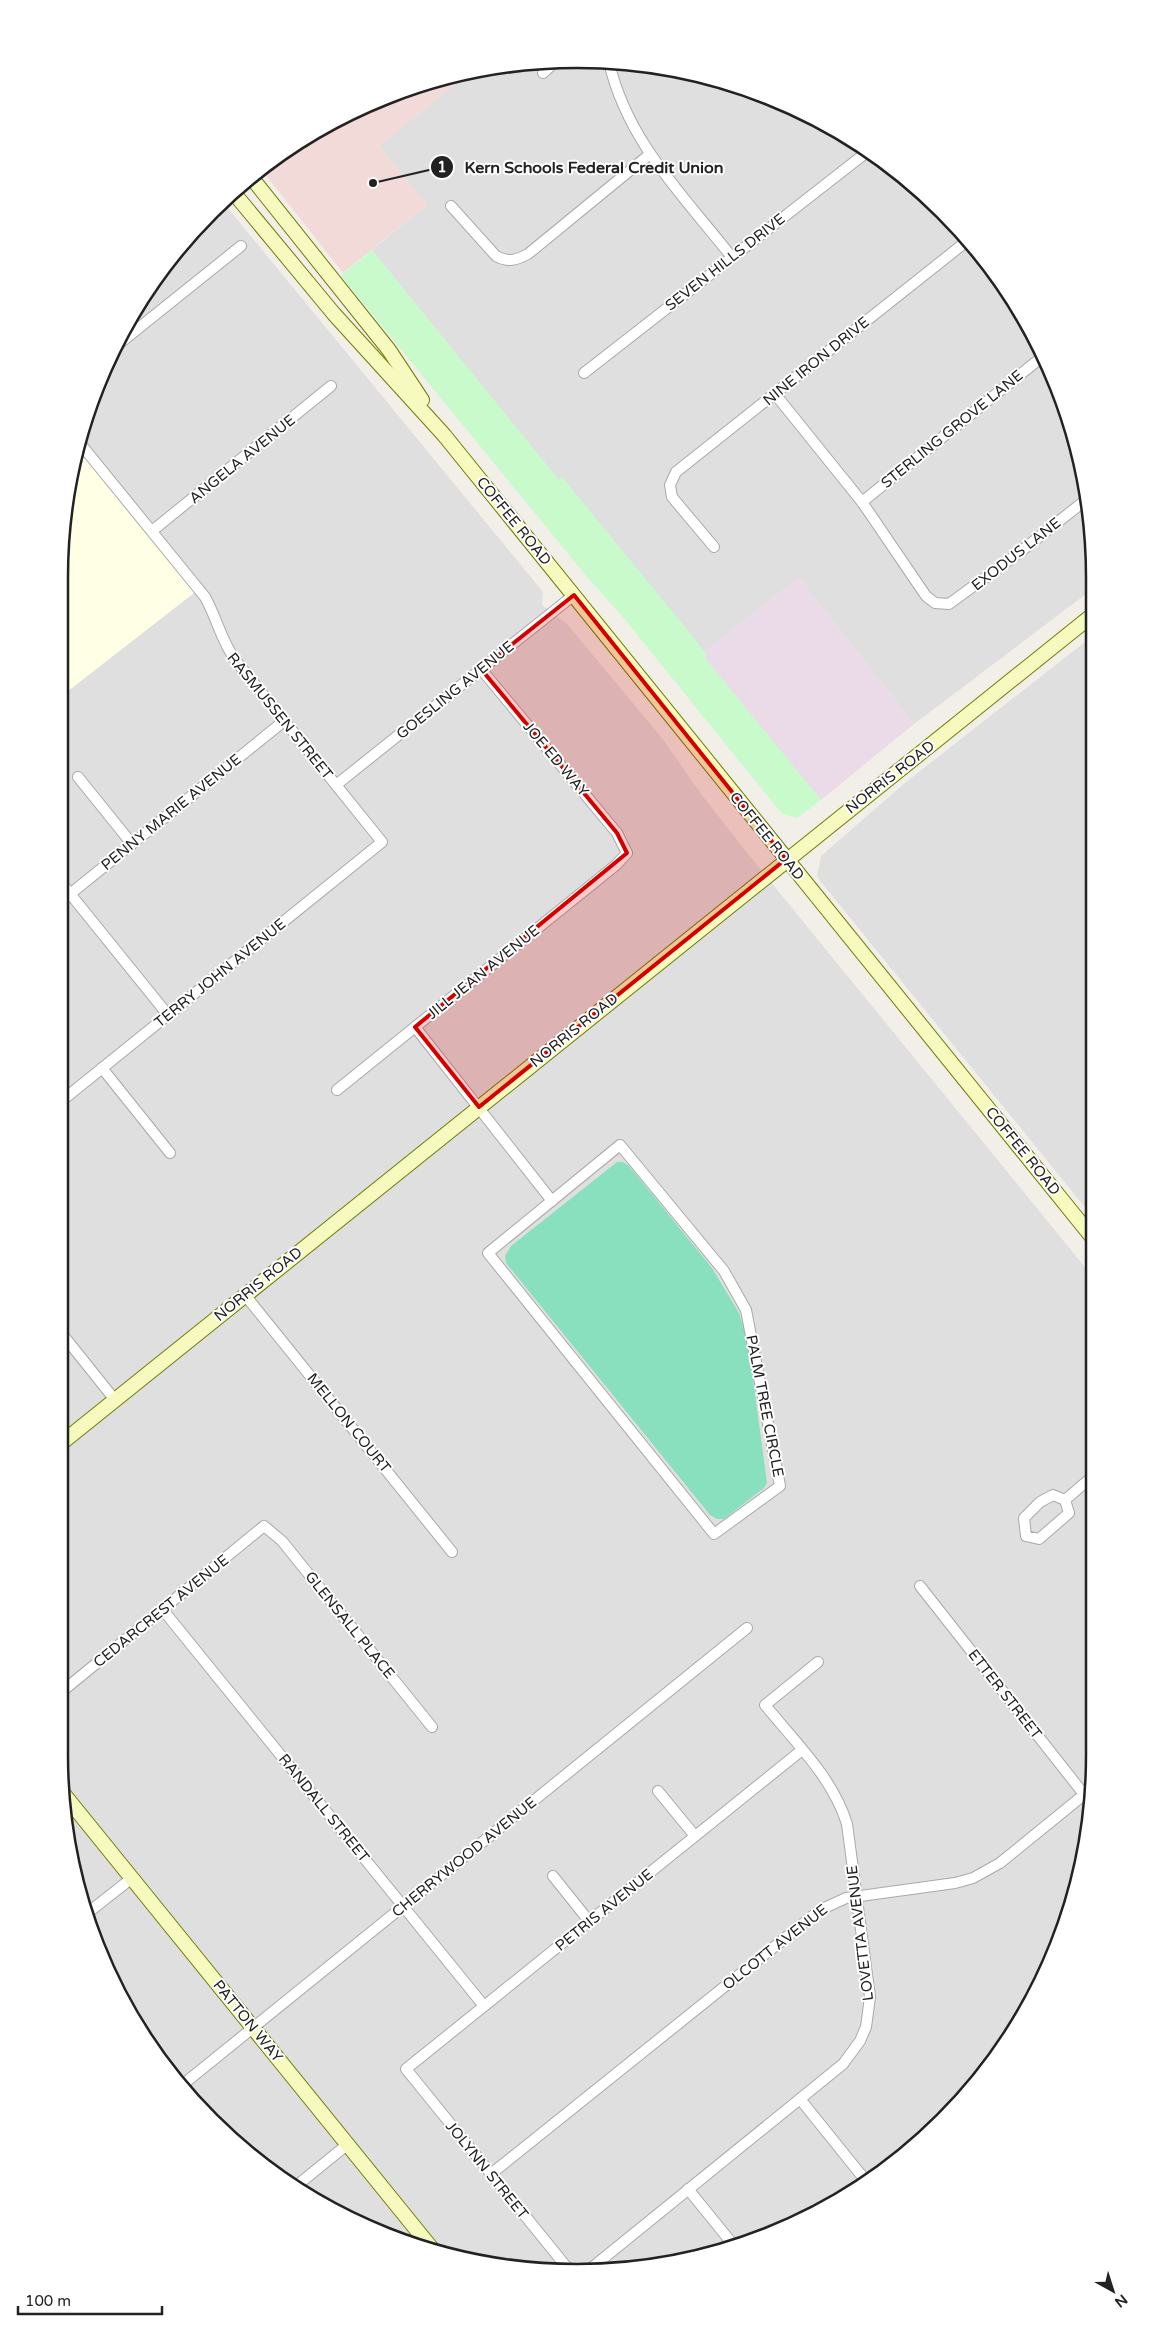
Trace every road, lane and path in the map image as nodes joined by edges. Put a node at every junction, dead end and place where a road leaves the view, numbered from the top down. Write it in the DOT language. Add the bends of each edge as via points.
graph roads {
  1 [pos="548,69"];
  2 [pos="611,69"];
  3 [pos="543,73"];
  4 [pos="650,154"];
  5 [pos="862,156"];
  6 [pos="255,182"];
  7 [pos="237,197"];
  8 [pos="451,206"];
  9 [pos="962,245"];
  10 [pos="241,246"];
  11 [pos="731,256"];
  12 [pos="128,337"];
  13 [pos="1037,361"];
  14 [pos="584,373"];
  15 [pos="332,386"];
  16 [pos="774,394"];
  17 [pos="444,435"];
  18 [pos="84,448"];
  19 [pos="862,502"];
  20 [pos="1080,504"];
  21 [pos="152,531"];
  22 [pos="714,547"];
  23 [pos="574,595"];
  24 [pos="1086,620"];
  25 [pos="481,669"];
  26 [pos="284,721"];
  27 [pos="78,777"];
  28 [pos="336,786"];
  29 [pos="382,842"];
  30 [pos="132,844"];
  31 [pos="627,853"];
  32 [pos="786,860"];
  33 [pos="68,891"];
  34 [pos="70,894"];
  35 [pos="168,1015"];
  36 [pos="415,1027"];
  37 [pos="102,1068"];
  38 [pos="337,1090"];
  39 [pos="68,1096"];
  40 [pos="479,1107"];
  41 [pos="170,1153"];
  42 [pos="552,1201"];
  43 [pos="1086,1230"];
  44 [pos="245,1295"];
  45 [pos="68,1341"];
  46 [pos="115,1400"];
  47 [pos="68,1438"];
  48 [pos="1086,1482"];
  49 [pos="1065,1500"];
  50 [pos="264,1526"];
  51 [pos="452,1552"];
  52 [pos="920,1586"];
  53 [pos="163,1610"];
  54 [pos="747,1628"];
  55 [pos="818,1662"];
  56 [pos="68,1687"];
  57 [pos="432,1727"];
  58 [pos="802,1750"];
  59 [pos="1084,1790"];
  60 [pos="658,1791"];
  61 [pos="1083,1799"];
  62 [pos="70,1802"];
  63 [pos="695,1836"];
  64 [pos="553,1876"];
  65 [pos="132,1878"];
  66 [pos="856,1896"];
  67 [pos="404,1907"];
  68 [pos="92,1910"];
  69 [pos="589,1921"];
  70 [pos="484,2006"];
  71 [pos="253,2028"];
  72 [pos="406,2069"];
  73 [pos="187,2081"];
  74 [pos="800,2099"];
  75 [pos="348,2144"];
  76 [pos="491,2174"];
  77 [pos="862,2176"];
  78 [pos="300,2182"];
  79 [pos="688,2189"];
  80 [pos="426,2240"];
  81 [pos="728,2240"];
  82 [pos="564,2263"];
  83 [pos="598,2263"];
  1 -- 3 [label="street"];
  2 -- 4 [label="street" via="630,124"];
  4 -- 8 [label="street" via="528,254 514,261 496,256"];
  4 -- 11 [label="street"];
  5 -- 11 [label="street, SEVEN HILLS DRIVE"];
  6 -- 17 [label="street, COFFEE ROAD" via="389,350"];
  7 -- 17 [label="street, COFFEE ROAD" via="334,314"];
  9 -- 16 [label="street, NINE IRON DRIVE"];
  10 -- 12 [label="street"];
  11 -- 14 [label="street, SEVEN HILLS DRIVE"];
  13 -- 19 [label="street, STERLING GROVE LANE"];
  15 -- 21 [label="street, ANGELA AVENUE"];
  16 -- 19 [label="street"];
  16 -- 22 [label="street, NINE IRON DRIVE" via="676,472 670,485 672,497"];
  17 -- 23 [label="street, COFFEE ROAD"];
  18 -- 21 [label="street, RASMUSSEN STREET"];
  19 -- 20 [label="street, EXODUS LANE" via="926,596 942,604 950,604 966,593"];
  21 -- 26 [label="street, RASMUSSEN STREET" via="205,597 227,649"];
  23 -- 25 [label="street, GOESLING AVENUE"];
  23 -- 32 [label="street, COFFEE ROAD"];
  24 -- 32 [label="street, NORRIS ROAD"];
  25 -- 28 [label="street, GOESLING AVENUE"];
  25 -- 31 [label="street, JOE ED WAY" via="617,833"];
  26 -- 28 [label="street, RASMUSSEN STREET"];
  26 -- 30 [label="street, PENNY MARIE AVENUE"];
  27 -- 30 [label="street"];
  28 -- 29 [label="street, RASMUSSEN STREET"];
  29 -- 35 [label="street, TERRY JOHN AVENUE"];
  30 -- 34 [label="street, PENNY MARIE AVENUE"];
  31 -- 36 [label="street, JILL JEAN AVENUE"];
  32 -- 40 [label="street, NORRIS ROAD"];
  32 -- 43 [label="street, COFFEE ROAD"];
  33 -- 34 [label="street"];
  34 -- 35 [label="street"];
  35 -- 37 [label="street, TERRY JOHN AVENUE"];
  36 -- 38 [label="street, JILL JEAN AVENUE"];
  36 -- 40 [label="street"];
  37 -- 39 [label="street, TERRY JOHN AVENUE"];
  37 -- 41 [label="street"];
  40 -- 42 [label="street"];
  40 -- 44 [label="street, NORRIS ROAD"];
  42 -- 42 [label="street, PALM TREE CIRCLE" via="620,1144 724,1271 740,1297 755,1347 780,1486 714,1534 488,1253"];
  44 -- 46 [label="street, NORRIS ROAD"];
  44 -- 51 [label="street, MELLON COURT"];
  45 -- 46 [label="street"];
  46 -- 47 [label="street, NORRIS ROAD"];
  48 -- 49 [label="street"];
  49 -- 49 [label="street" via="1069,1513 1039,1539 1026,1536 1024,1518 1040,1502 1053,1496"];
  50 -- 53 [label="street, CEDARCREST AVENUE"];
  50 -- 57 [label="street, GLENSALL PLACE" via="282,1541"];
  52 -- 59 [label="street, ETTER STREET"];
  53 -- 56 [label="street, CEDARCREST AVENUE"];
  53 -- 67 [label="street, RANDALL STREET"];
  54 -- 67 [label="street, CHERRYWOOD AVENUE"];
  55 -- 58 [label="street, LOVETTA AVENUE" via="765,1705"];
  58 -- 63 [label="street, PETRIS AVENUE"];
  58 -- 66 [label="street, LOVETTA AVENUE" via="827,1781 843,1810"];
  60 -- 63 [label="street"];
  61 -- 66 [label="street, OLCOTT AVENUE" via="1000,1862 973,1878"];
  62 -- 65 [label="street, PATTON WAY"];
  63 -- 69 [label="street, PETRIS AVENUE"];
  64 -- 69 [label="street"];
  65 -- 68 [label="street"];
  65 -- 71 [label="street, PATTON WAY"];
  66 -- 74 [label="street, LOVETTA AVENUE" via="870,1997 866,2027 843,2064"];
  66 -- 76 [label="street, OLCOTT AVENUE" via="820,1910"];
  67 -- 70 [label="street, RANDALL STREET"];
  67 -- 71 [label="street, CHERRYWOOD AVENUE"];
  69 -- 70 [label="street, PETRIS AVENUE"];
  70 -- 72 [label="street, PETRIS AVENUE"];
  71 -- 73 [label="street, CHERRYWOOD AVENUE"];
  71 -- 75 [label="street, PATTON WAY"];
  72 -- 76 [label="street, JOLYNN STREET"];
  74 -- 77 [label="street"];
  74 -- 79 [label="street, LOVETTA AVENUE"];
  75 -- 78 [label="street"];
  75 -- 80 [label="street, PATTON WAY"];
  76 -- 82 [label="street, JOLYNN STREET"];
  79 -- 81 [label="street"];
  79 -- 83 [label="street, LOVETTA AVENUE"];
}
